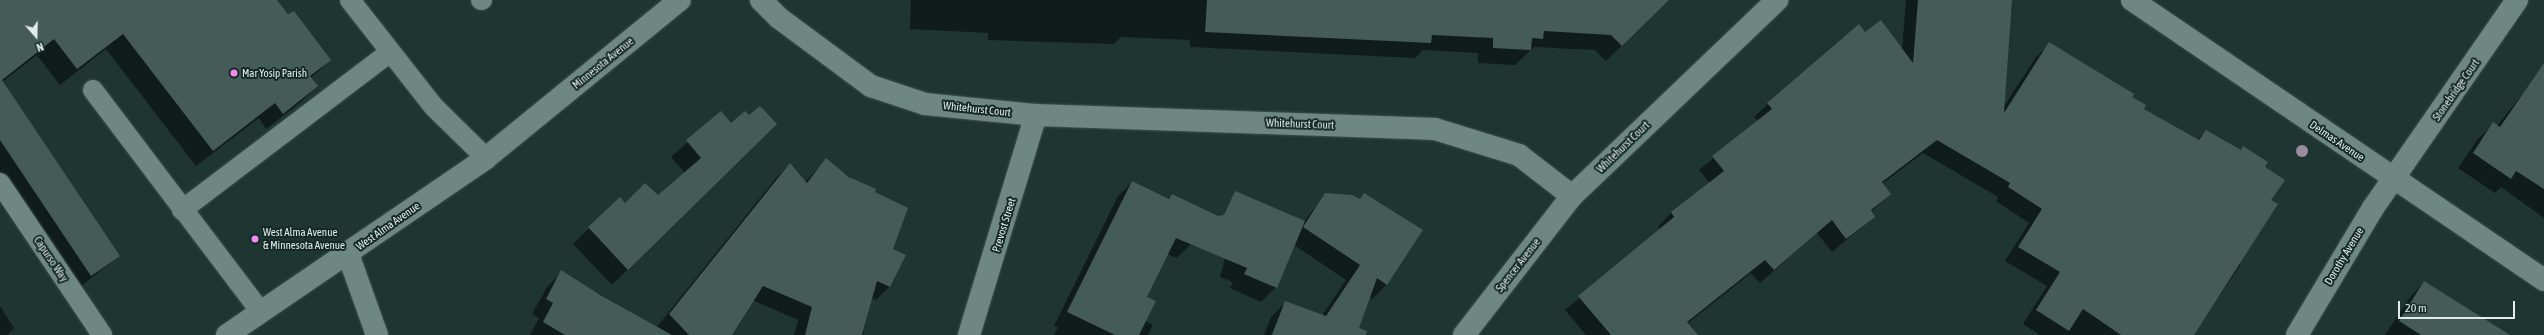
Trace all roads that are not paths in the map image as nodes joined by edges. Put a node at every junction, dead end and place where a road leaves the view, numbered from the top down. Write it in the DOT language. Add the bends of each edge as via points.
graph roads {
  1 [pos="350,0"];
  2 [pos="680,0"];
  3 [pos="761,0"];
  4 [pos="1777,0"];
  5 [pos="2132,0"];
  6 [pos="2517,0"];
  7 [pos="390,52"];
  8 [pos="93,90"];
  9 [pos="1036,115"];
  10 [pos="526,126"];
  11 [pos="486,158"];
  12 [pos="2393,178"];
  13 [pos="0,182"];
  14 [pos="1572,196"];
  15 [pos="182,210"];
  16 [pos="348,254"];
  17 [pos="2544,280"];
  18 [pos="261,312"];
  19 [pos="102,335"];
  20 [pos="227,335"];
  21 [pos="377,335"];
  22 [pos="969,335"];
  23 [pos="1464,335"];
  24 [pos="2297,335"];
  1 -- 7 [label="lane"];
  2 -- 10 [label="street, Minnesota Avenue"];
  3 -- 9 [label="street, Whitehurst Court" via="779,18 871,86 925,104"];
  4 -- 14 [label="street, Whitehurst Court"];
  5 -- 12 [label="street, Delmas Avenue"];
  6 -- 12 [label="street, Stonebridge Court"];
  7 -- 11 [label="lane" via="434,107"];
  7 -- 15 [label="lane"];
  8 -- 15 [label="lane"];
  9 -- 14 [label="street, Whitehurst Court" via="1435,129 1519,155"];
  9 -- 22 [label="street, Prevost Street"];
  10 -- 11 [label="street, West Alma Avenue"];
  11 -- 16 [label="street, West Alma Avenue"];
  12 -- 17 [label="street, Delmas Avenue"];
  12 -- 24 [label="street, Dorothy Avenue"];
  13 -- 19 [label="lane, Capurso Way"];
  14 -- 23 [label="street, Spencer Avenue"];
  15 -- 18 [label="lane"];
  16 -- 18 [label="street, West Alma Avenue"];
  16 -- 21 [label="street"];
  18 -- 20 [label="street, West Alma Avenue"];
}
